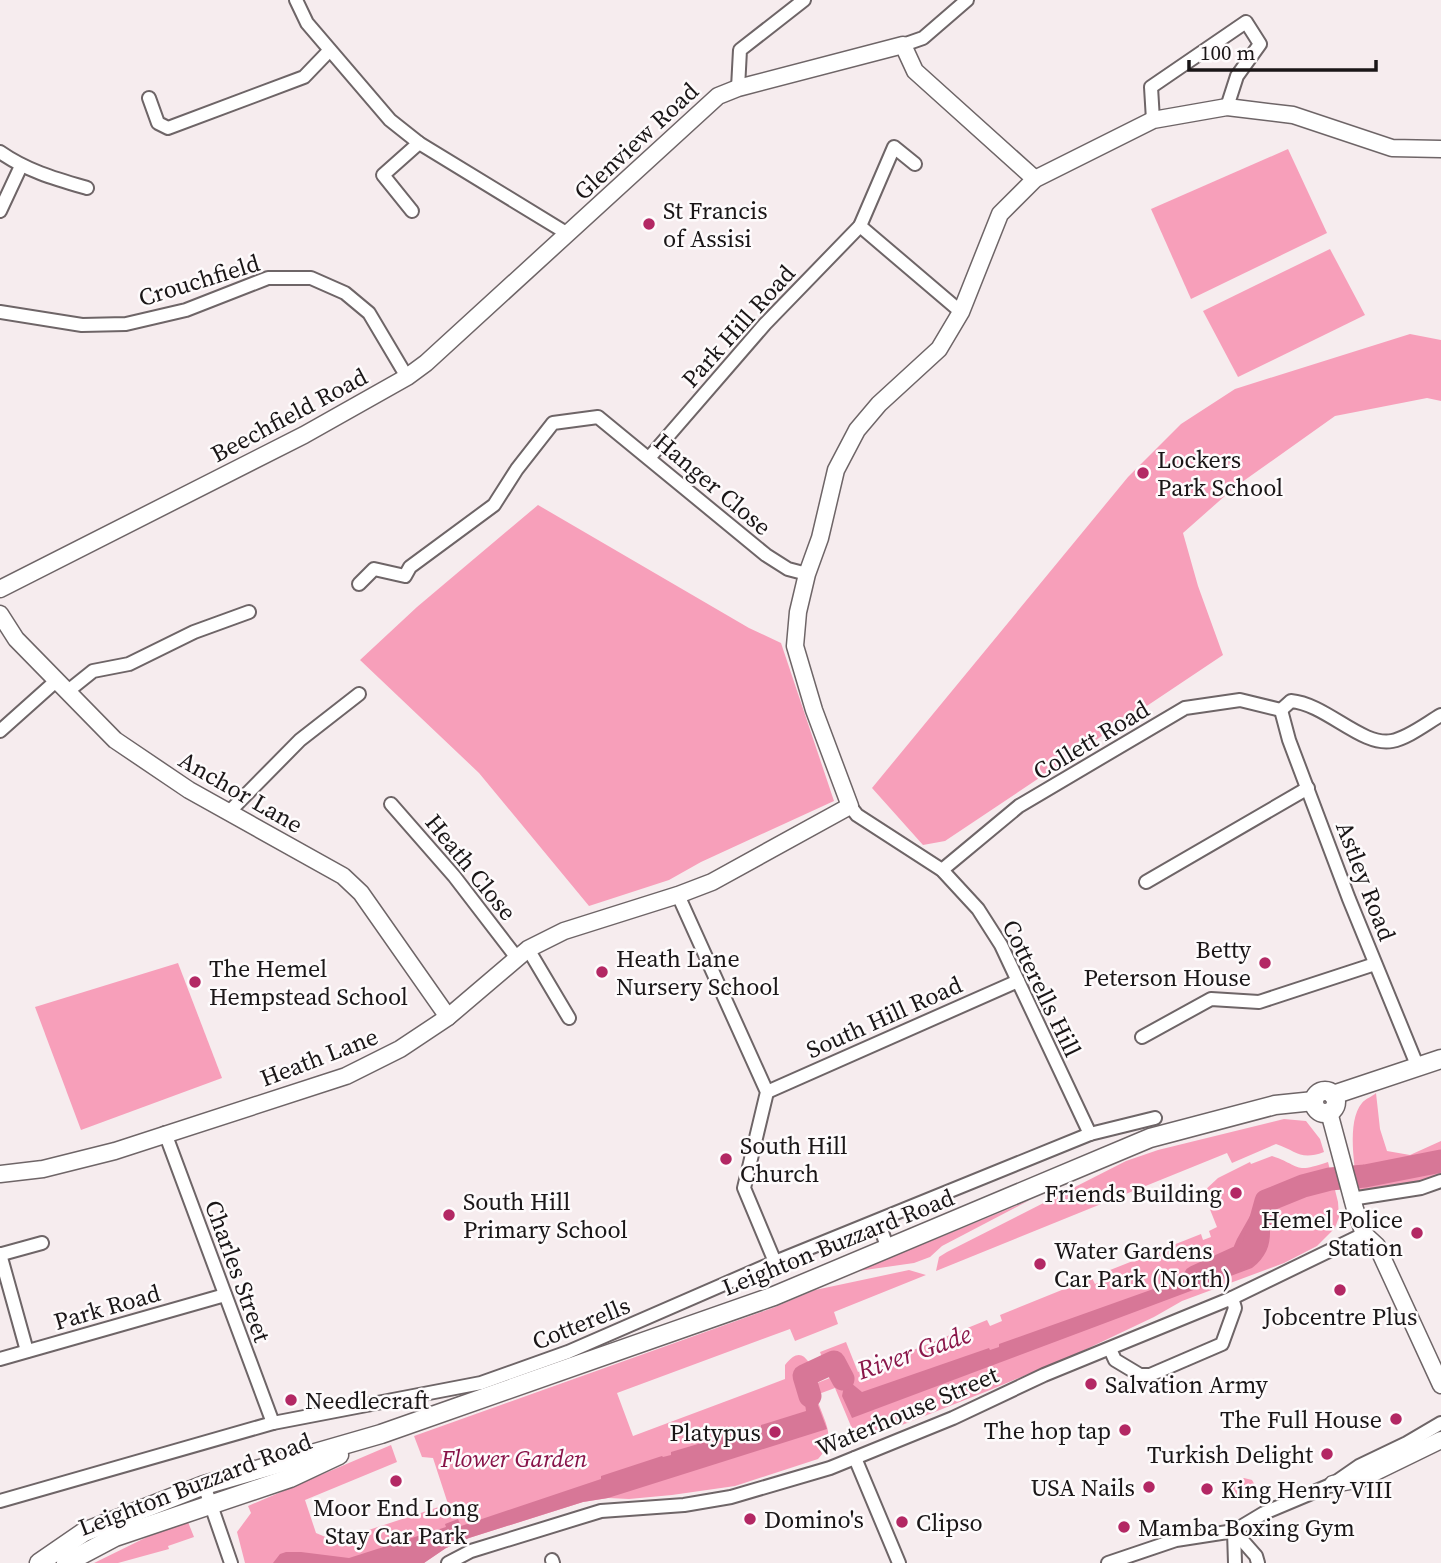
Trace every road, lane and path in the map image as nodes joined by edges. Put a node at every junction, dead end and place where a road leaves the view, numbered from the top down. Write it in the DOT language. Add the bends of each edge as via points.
graph roads {
  1 [pos="296,0"];
  2 [pos="804,0"];
  3 [pos="967,0"];
  4 [pos="903,45"];
  5 [pos="329,51"];
  6 [pos="738,88"];
  7 [pos="149,99"];
  8 [pos="1227,107"];
  9 [pos="1153,120"];
  10 [pos="419,143"];
  11 [pos="1441,149"];
  12 [pos="0,152"];
  13 [pos="915,164"];
  14 [pos="20,166"];
  15 [pos="1035,179"];
  16 [pos="87,188"];
  17 [pos="0,211"];
  18 [pos="412,211"];
  19 [pos="860,226"];
  20 [pos="568,234"];
  21 [pos="0,312"];
  22 [pos="961,312"];
  23 [pos="407,377"];
  24 [pos="649,458"];
  25 [pos="807,574"];
  26 [pos="359,584"];
  27 [pos="0,589"];
  28 [pos="249,612"];
  29 [pos="0,614"];
  30 [pos="62,686"];
  31 [pos="359,695"];
  32 [pos="1281,710"];
  33 [pos="1441,715"];
  34 [pos="0,731"];
  35 [pos="1308,788"];
  36 [pos="391,804"];
  37 [pos="850,806"];
  38 [pos="229,812"];
  39 [pos="942,870"];
  40 [pos="1146,882"];
  41 [pos="678,895"];
  42 [pos="522,953"];
  43 [pos="1375,964"];
  44 [pos="1018,981"];
  45 [pos="448,1017"];
  46 [pos="569,1018"];
  47 [pos="1142,1037"];
  48 [pos="1441,1059"];
  49 [pos="1417,1065"];
  50 [pos="768,1091"];
  51 [pos="1331,1103"];
  52 [pos="1155,1118"];
  53 [pos="164,1133"];
  54 [pos="1090,1134"];
  55 [pos="0,1174"];
  56 [pos="1441,1181"];
  57 [pos="1350,1195"];
  58 [pos="878,1221"];
  59 [pos="1364,1234"];
  60 [pos="42,1243"];
  61 [pos="888,1249"];
  62 [pos="1,1254"];
  63 [pos="775,1262"];
  64 [pos="225,1295"];
  65 [pos="1232,1298"];
  66 [pos="1110,1349"];
  67 [pos="27,1351"];
  68 [pos="0,1359"];
  69 [pos="1441,1385"];
  70 [pos="273,1423"];
  71 [pos="1441,1423"];
  72 [pos="380,1434"];
  73 [pos="1441,1440"];
  74 [pos="855,1458"];
  75 [pos="1333,1484"];
  76 [pos="204,1485"];
  77 [pos="0,1501"];
  78 [pos="212,1504"];
  79 [pos="1234,1531"];
  80 [pos="39,1563"];
  81 [pos="66,1563"];
  82 [pos="231,1563"];
  83 [pos="448,1563"];
  84 [pos="899,1563"];
  85 [pos="1108,1563"];
  86 [pos="1235,1563"];
  87 [pos="1258,1563"];
  1 -- 5 [label="street"];
  2 -- 6 [label="street" via="740,50"];
  3 -- 4 [label="street" via="923,38"];
  4 -- 6 [label="street, Glenview Road"];
  4 -- 15 [label="street" via="915,71"];
  5 -- 7 [label="street" via="304,77 168,128 158,123"];
  5 -- 10 [label="street" via="390,120"];
  6 -- 20 [label="street, Glenview Road" via="718,96"];
  8 -- 9 [label="street"];
  8 -- 9 [label="street" via="1237,76 1260,44 1246,22 1151,87"];
  8 -- 11 [label="street" via="1293,115 1392,148"];
  9 -- 15 [label="street"];
  10 -- 18 [label="street" via="383,175"];
  10 -- 20 [label="street"];
  12 -- 14 [label="street"];
  13 -- 19 [label="street, Park Hill Road" via="894,147"];
  14 -- 16 [label="street"];
  14 -- 17 [label="street"];
  15 -- 22 [label="street" via="1000,214"];
  19 -- 22 [label="street"];
  19 -- 24 [label="street, Park Hill Road" via="765,324"];
  20 -- 23 [label="street, Beechfield Road"];
  21 -- 23 [label="street, Crouchfield" via="82,325 126,324 186,310 268,278 311,278 345,293 369,313"];
  22 -- 25 [label="street" via="939,349 857,430 836,470"];
  23 -- 27 [label="street, Beechfield Road" via="304,435"];
  24 -- 25 [label="street, Hanger Close" via="766,555"];
  24 -- 26 [label="street, Hanger Close" via="598,417 553,423 494,505 410,567 405,576 374,569"];
  25 -- 37 [label="street" via="795,646"];
  28 -- 30 [label="street" via="194,632 129,664 93,671"];
  29 -- 30 [label="street, Anchor Lane" via="16,639"];
  30 -- 34 [label="street"];
  30 -- 38 [label="street, Anchor Lane" via="115,740"];
  31 -- 38 [label="street" via="300,740"];
  32 -- 33 [label="street" via="1291,701 1306,702 1378,742 1395,741"];
  32 -- 35 [label="street, Astley Road"];
  32 -- 39 [label="street, Collett Road" via="1240,700 1185,709 1019,806"];
  35 -- 40 [label="street"];
  35 -- 43 [label="street, Astley Road"];
  36 -- 42 [label="street, Heath Close"];
  37 -- 39 [label="street, Cotterells Hill"];
  37 -- 41 [label="street, Heath Lane"];
  38 -- 45 [label="street, Anchor Lane" via="343,876 361,893"];
  39 -- 44 [label="street, Cotterells Hill" via="978,909"];
  41 -- 42 [label="street, Heath Lane" via="564,931"];
  41 -- 50 [label="street"];
  42 -- 45 [label="street, Heath Lane"];
  42 -- 46 [label="street, Heath Close"];
  43 -- 47 [label="street" via="1259,1002 1212,999"];
  43 -- 49 [label="street, Astley Road"];
  44 -- 50 [label="street, South Hill Road"];
  44 -- 54 [label="street, Cotterells Hill"];
  45 -- 53 [label="street, Heath Lane" via="400,1049 346,1076"];
  48 -- 49 [label="main road"];
  49 -- 51 [label="main road"];
  50 -- 63 [label="street" via="744,1188"];
  51 -- 57 [label="street"];
  51 -- 61 [label="main road, Leighton Buzzard Road" via="1324,1091 1314,1101 1275,1105 1150,1138"];
  52 -- 54 [label="street, Cotterells"];
  53 -- 55 [label="street, Heath Lane" via="43,1169"];
  53 -- 64 [label="street, Charles Street"];
  54 -- 58 [label="street, Cotterells"];
  56 -- 57 [label="street" via="1421,1188"];
  57 -- 59 [label="street"];
  58 -- 61 [label="street"];
  58 -- 63 [label="street, Cotterells"];
  59 -- 65 [label="street, Waterhouse Street"];
  59 -- 69 [label="street" via="1377,1245"];
  60 -- 62 [label="street"];
  61 -- 72 [label="main road, Leighton Buzzard Road" via="774,1296"];
  62 -- 67 [label="street"];
  63 -- 70 [label="street, Cotterells" via="617,1332 481,1383"];
  64 -- 67 [label="street, Park Road"];
  64 -- 70 [label="street, Charles Street"];
  65 -- 66 [label="street, Waterhouse Street"];
  65 -- 66 [label="street" via="1236,1308 1222,1344 1150,1375 1140,1376 1115,1360"];
  66 -- 74 [label="street, Waterhouse Street"];
  67 -- 68 [label="street, Park Road"];
  70 -- 77 [label="street, Cotterells"];
  71 -- 75 [label="street"];
  72 -- 76 [label="main road, Leighton Buzzard Road"];
  72 -- 78 [label="main road, Leighton Buzzard Road" via="290,1478"];
  73 -- 75 [label="street" via="1361,1479"];
  74 -- 83 [label="street, Waterhouse Street" via="731,1497 601,1511 471,1551"];
  74 -- 84 [label="street"];
  75 -- 79 [label="street"];
  76 -- 78 [label="street"];
  76 -- 80 [label="main road, Leighton Buzzard Road" via="84,1532"];
  78 -- 81 [label="main road, Leighton Buzzard Road" via="115,1537"];
  78 -- 82 [label="street"];
  79 -- 85 [label="street" via="1176,1540"];
  79 -- 86 [label="street"];
  79 -- 87 [label="street"];
}
